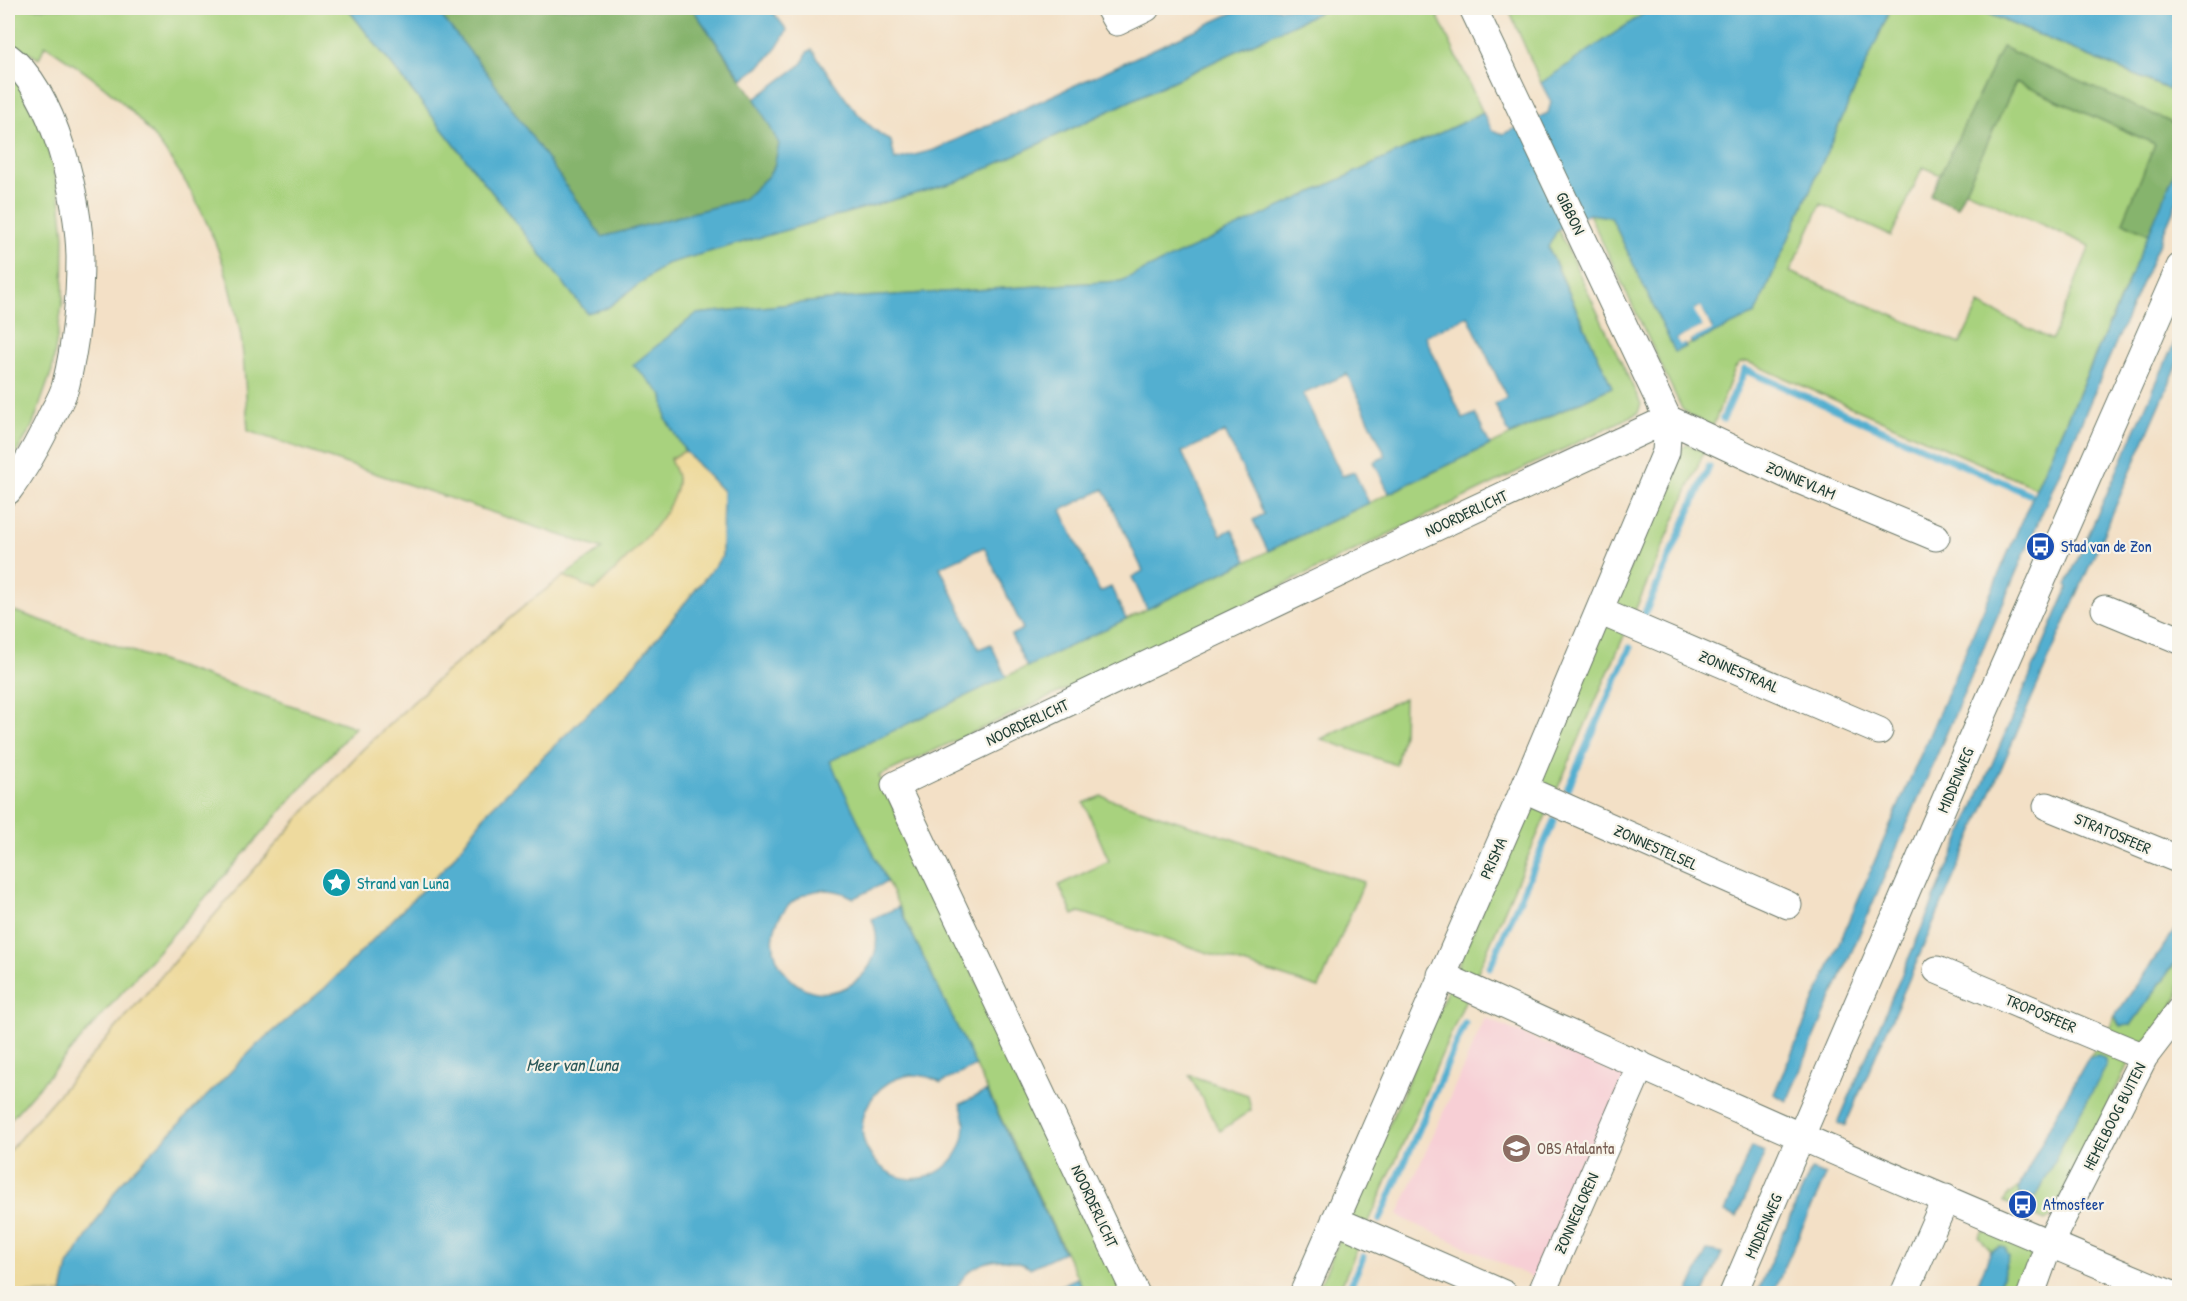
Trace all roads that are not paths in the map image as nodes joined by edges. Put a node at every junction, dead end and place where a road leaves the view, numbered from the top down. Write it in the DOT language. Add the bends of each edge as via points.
graph roads {
  1 [pos="1109,8"];
  2 [pos="1146,8"];
  3 [pos="1473,8"];
  4 [pos="8,57"];
  5 [pos="2180,267"];
  6 [pos="1668,419"];
  7 [pos="8,491"];
  8 [pos="1936,537"];
  9 [pos="2105,609"];
  10 [pos="1599,611"];
  11 [pos="2180,640"];
  12 [pos="1879,731"];
  13 [pos="1524,789"];
  14 [pos="2047,806"];
  15 [pos="2180,860"];
  16 [pos="1788,905"];
  17 [pos="1937,970"];
  18 [pos="1441,975"];
  19 [pos="2180,1010"];
  20 [pos="2144,1057"];
  21 [pos="1641,1065"];
  22 [pos="1802,1136"];
  23 [pos="1946,1198"];
  24 [pos="1335,1220"];
  25 [pos="2049,1244"];
  26 [pos="1136,1293"];
  27 [pos="1303,1293"];
  28 [pos="1504,1293"];
  29 [pos="1541,1293"];
  30 [pos="1733,1293"];
  31 [pos="1904,1293"];
  32 [pos="2031,1293"];
  33 [pos="2170,1293"];
  1 -- 2 [label="street" via="1117,22"];
  3 -- 6 [label="street, GIBBON"];
  4 -- 7 [label="street" via="32,83 55,129 72,194 80,255 77,315 66,386 41,439"];
  5 -- 22 [label="street, MIDDENWEG"];
  6 -- 8 [label="street, ZONNEVLAM" via="1792,477"];
  6 -- 10 [label="street, PRISMA" via="1666,452"];
  6 -- 26 [label="street, NOORDERLICHT" via="895,785"];
  9 -- 11 [label="street"];
  10 -- 12 [label="street, ZONNESTRAAL"];
  10 -- 13 [label="street, PRISMA"];
  13 -- 16 [label="street, ZONNESTELSEL"];
  13 -- 18 [label="street, PRISMA"];
  14 -- 15 [label="street, STRATOSFEER"];
  17 -- 20 [label="street, TROPOSFEER"];
  18 -- 21 [label="street"];
  18 -- 24 [label="street, PRISMA"];
  19 -- 20 [label="street, HEMELBOOG BUITEN"];
  20 -- 25 [label="street, HEMELBOOG BUITEN"];
  21 -- 22 [label="street"];
  21 -- 29 [label="street, ZONNEGLOREN"];
  22 -- 23 [label="street"];
  22 -- 30 [label="street, MIDDENWEG"];
  23 -- 25 [label="street"];
  23 -- 31 [label="street"];
  24 -- 27 [label="street, PRISMA"];
  24 -- 28 [label="street"];
  25 -- 32 [label="street, HEMELBOOG BUITEN"];
  25 -- 33 [label="street"];
}
